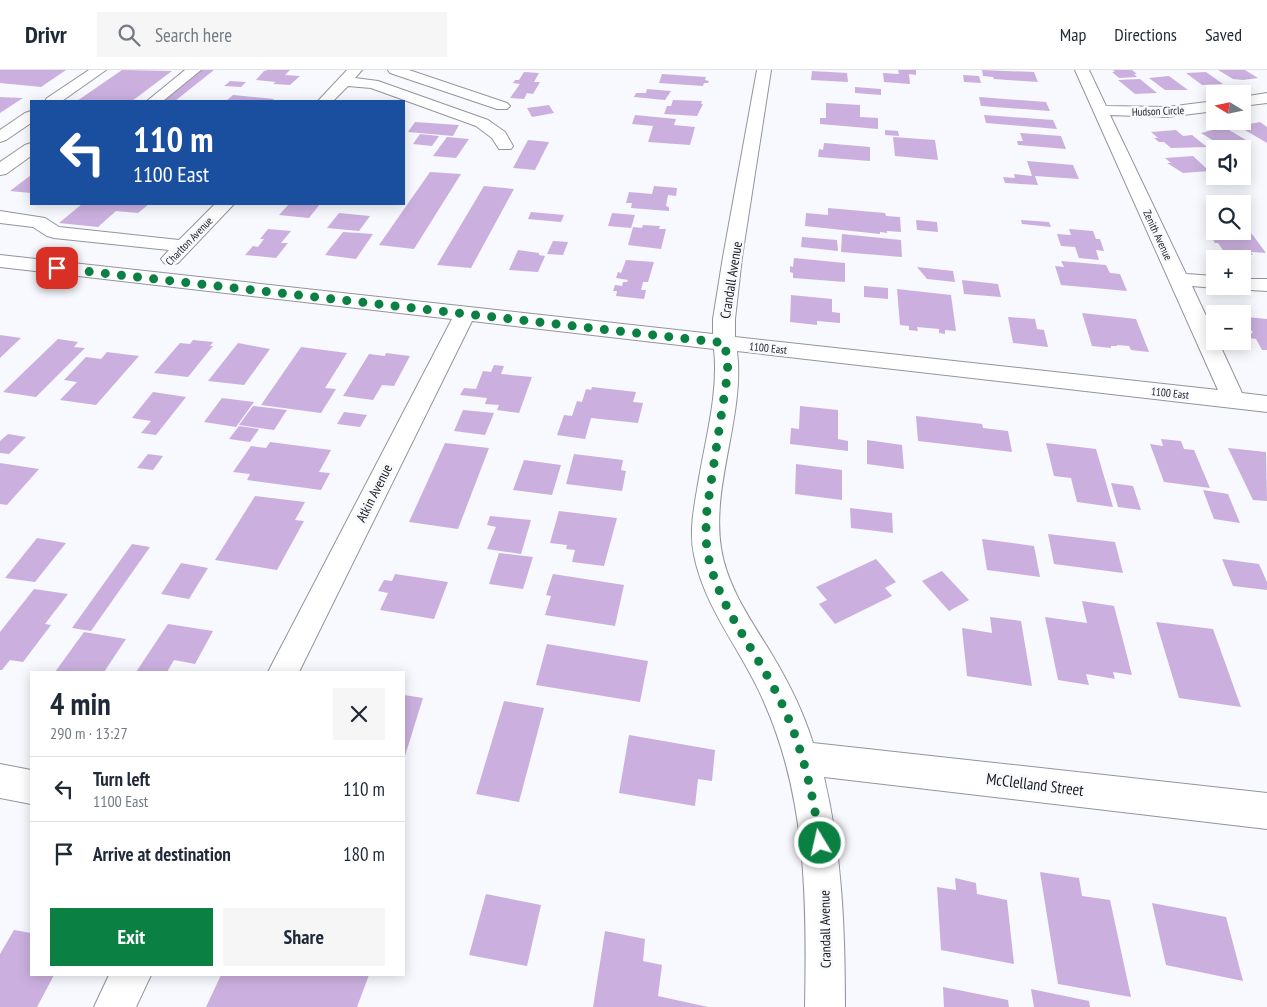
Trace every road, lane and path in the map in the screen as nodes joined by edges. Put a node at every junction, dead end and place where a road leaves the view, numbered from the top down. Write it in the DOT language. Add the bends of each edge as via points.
graph roads {
  1 [pos="99,70"];
  2 [pos="194,70"];
  3 [pos="395,70"];
  4 [pos="764,70"];
  5 [pos="1082,70"];
  6 [pos="350,75"];
  7 [pos="1267,98"];
  8 [pos="54,100"];
  9 [pos="155,100"];
  10 [pos="325,100"];
  11 [pos="1251,101"];
  12 [pos="502,106"];
  13 [pos="1206,107"];
  14 [pos="1100,110"];
  15 [pos="28,120"];
  16 [pos="0,137"];
  17 [pos="505,146"];
  18 [pos="30,149"];
  19 [pos="0,170"];
  20 [pos="224,205"];
  21 [pos="0,217"];
  22 [pos="184,246"];
  23 [pos="0,261"];
  24 [pos="153,278"];
  25 [pos="1178,279"];
  26 [pos="1206,281"];
  27 [pos="1251,284"];
  28 [pos="1267,285"];
  29 [pos="464,314"];
  30 [pos="725,343"];
  31 [pos="1234,400"];
  32 [pos="1267,404"];
  33 [pos="284,671"];
  34 [pos="802,758"];
  35 [pos="0,781"];
  36 [pos="30,788"];
  37 [pos="1267,811"];
  38 [pos="130,976"];
  39 [pos="114,1007"];
  40 [pos="825,1007"];
  1 -- 8 [label="street"];
  2 -- 9 [label="street"];
  3 -- 12 [label="street"];
  4 -- 30 [label="street, Crandall Avenue" via="724,322"];
  5 -- 14 [label="street, Zenith Avenue"];
  6 -- 10 [label="street"];
  6 -- 17 [label="street" via="482,123 499,135"];
  7 -- 11 [label="street"];
  13 -- 14 [label="street, Hudson Circle" via="1167,112"];
  14 -- 25 [label="street, Zenith Avenue"];
  15 -- 16 [label="street"];
  18 -- 19 [label="street"];
  20 -- 22 [label="street, Charlton Avenue"];
  21 -- 22 [label="street" via="38,222 54,232"];
  22 -- 24 [label="street, Charlton Avenue"];
  23 -- 24 [label="street, 1100 East"];
  24 -- 29 [label="street, 1100 East"];
  25 -- 26 [label="street"];
  25 -- 31 [label="street, Zenith Avenue"];
  27 -- 28 [label="street"];
  29 -- 30 [label="street, 1100 East"];
  29 -- 33 [label="street, Atkin Avenue"];
  30 -- 31 [label="street, 1100 East"];
  30 -- 34 [label="street, Crandall Avenue" via="728,371 707,509 708,555 728,609 778,695"];
  31 -- 32 [label="street, 1100 East"];
  34 -- 37 [label="street, McClelland Street"];
  34 -- 40 [label="street, Crandall Avenue" via="818,826 822,861 826,933"];
  35 -- 36 [label="street"];
  38 -- 39 [label="street"];
}
